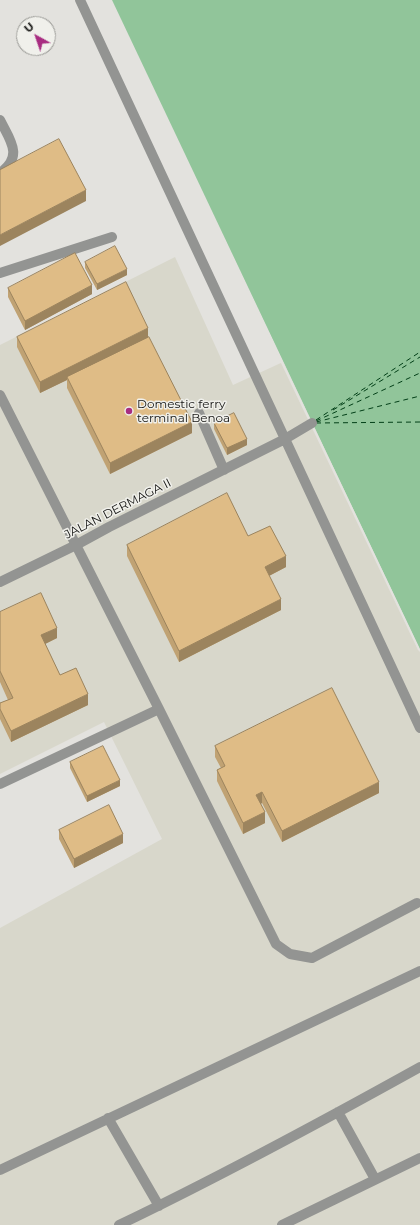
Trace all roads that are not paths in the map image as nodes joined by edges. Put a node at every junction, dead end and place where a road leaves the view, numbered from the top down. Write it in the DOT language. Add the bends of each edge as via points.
graph roads {
  1 [pos="80,0"];
  2 [pos="0,120"];
  3 [pos="0,173"];
  4 [pos="112,237"];
  5 [pos="0,273"];
  6 [pos="0,395"];
  7 [pos="199,413"];
  8 [pos="312,423"];
  9 [pos="285,439"];
  10 [pos="224,470"];
  11 [pos="76,545"];
  12 [pos="0,582"];
  13 [pos="159,709"];
  14 [pos="420,728"];
  15 [pos="0,784"];
  16 [pos="417,903"];
  17 [pos="420,971"];
  18 [pos="420,1067"];
  19 [pos="338,1112"];
  20 [pos="108,1118"];
  21 [pos="420,1158"];
  22 [pos="0,1170"];
  23 [pos="375,1179"];
  24 [pos="159,1206"];
  25 [pos="119,1225"];
  26 [pos="282,1225"];
  1 -- 9 [label="lane"];
  2 -- 3 [label="lane" via="14,149 13,160"];
  4 -- 5 [label="lane"];
  6 -- 11 [label="lane"];
  7 -- 10 [label="lane"];
  8 -- 9 [label="lane, JALAN DERMAGA II"];
  9 -- 10 [label="lane, JALAN DERMAGA II"];
  9 -- 14 [label="lane"];
  10 -- 11 [label="lane, JALAN DERMAGA II"];
  11 -- 12 [label="lane, JALAN DERMAGA II"];
  11 -- 13 [label="lane"];
  13 -- 15 [label="lane"];
  13 -- 16 [label="lane" via="276,944 290,954 312,958"];
  17 -- 20 [label="lane"];
  18 -- 19 [label="lane"];
  19 -- 23 [label="lane"];
  19 -- 24 [label="lane"];
  20 -- 22 [label="lane"];
  20 -- 24 [label="lane"];
  21 -- 23 [label="lane"];
  23 -- 26 [label="lane"];
  24 -- 25 [label="lane"];
}
